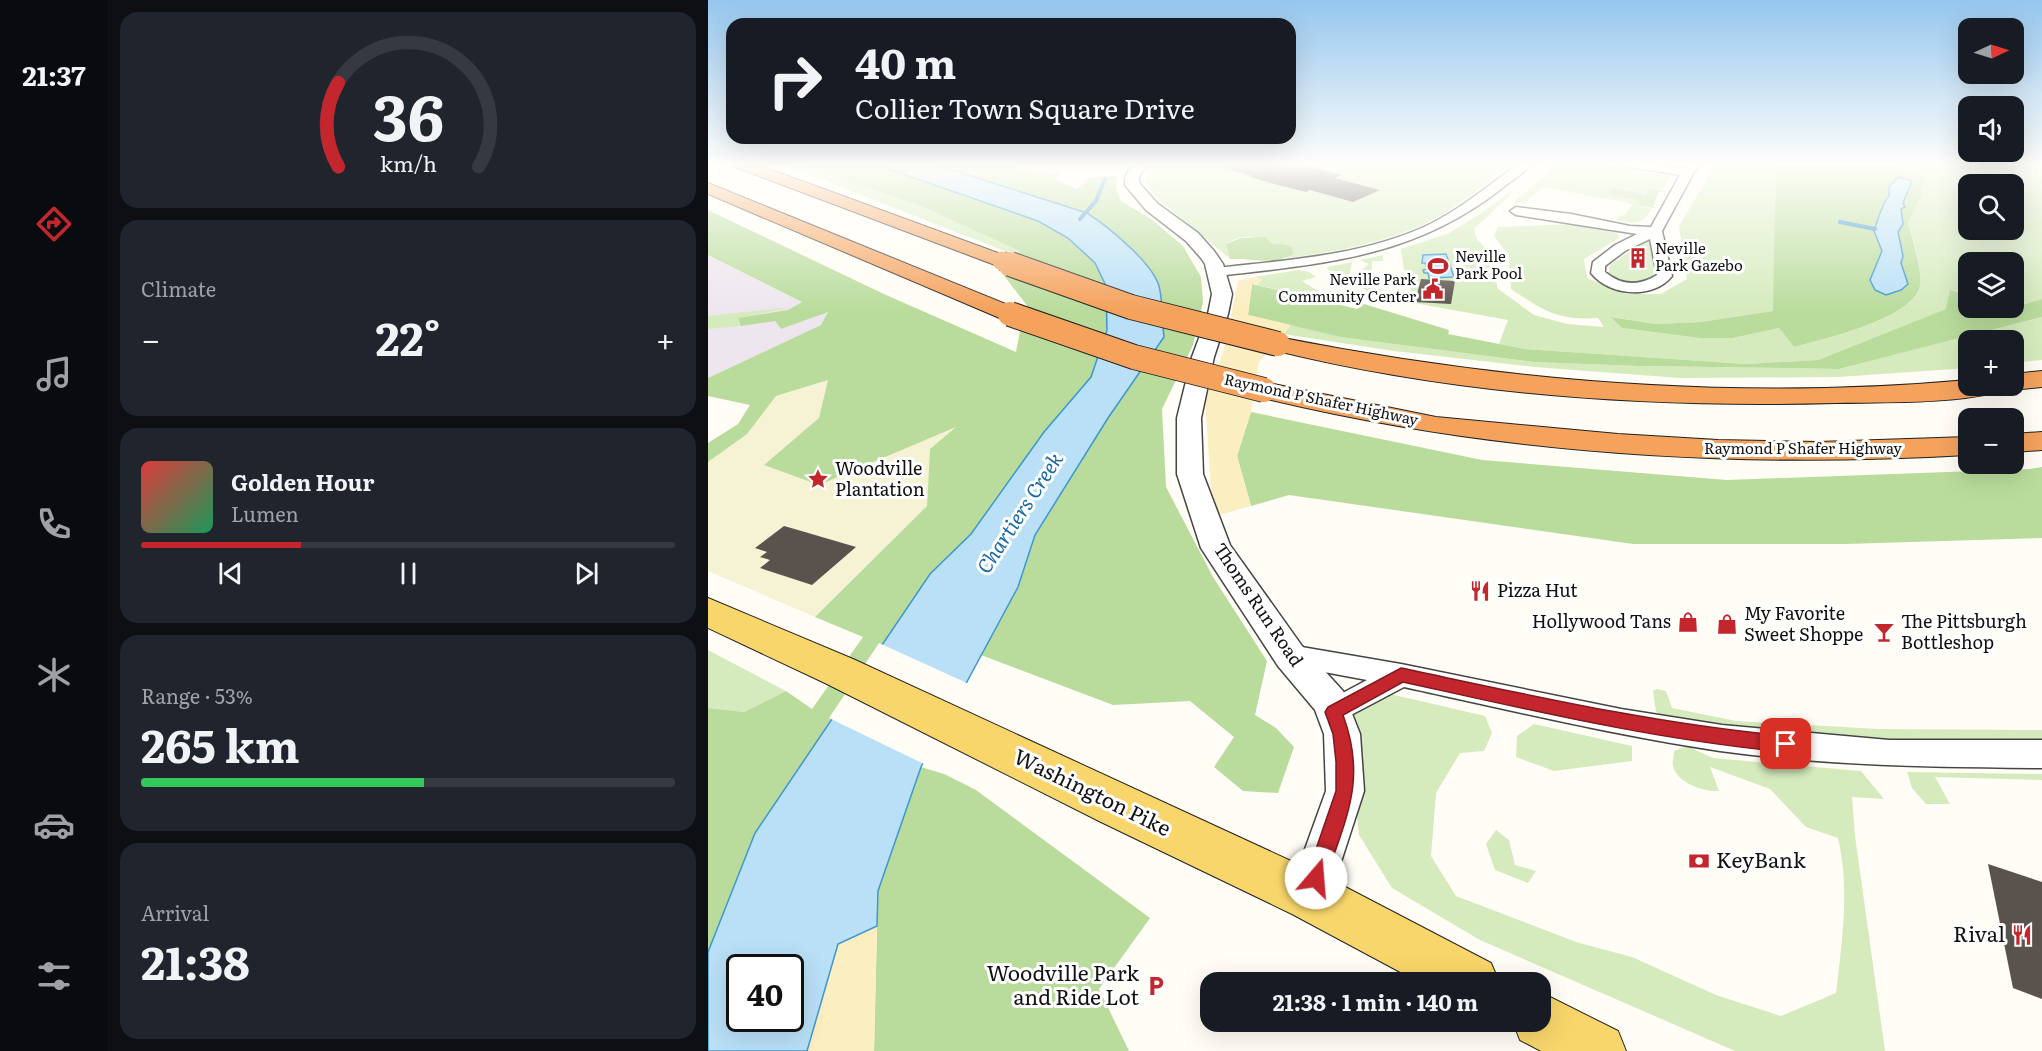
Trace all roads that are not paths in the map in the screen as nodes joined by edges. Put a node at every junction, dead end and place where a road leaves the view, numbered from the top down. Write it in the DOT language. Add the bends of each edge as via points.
graph roads {
  1 [pos="766,212"];
  2 [pos="870,212"];
  3 [pos="1161,212"];
  4 [pos="1460,212"];
  5 [pos="1524,212"];
  6 [pos="1666,212"];
  7 [pos="1655,231"];
  8 [pos="1216,272"];
  9 [pos="2042,379"];
  10 [pos="2024,381"];
  11 [pos="1958,388"];
  12 [pos="2042,441"];
  13 [pos="2024,442"];
  14 [pos="1958,447"];
  15 [pos="708,612"];
  16 [pos="1290,656"];
  17 [pos="1401,675"];
  18 [pos="1334,712"];
  19 [pos="2042,754"];
  20 [pos="1310,897"];
  21 [pos="1453,972"];
  22 [pos="1551,1026"];
  23 [pos="1598,1051"];
  1 -- 14 [label="highway, Raymond P Shafer Highway, bridge" via="1010,314 1134,357 1394,418 1638,446 1752,451"];
  2 -- 11 [label="highway, bridge" via="1131,307 1278,344 1380,364 1485,380 1705,395 1795,396"];
  3 -- 8 [label="street, Thoms Run Road" via="1192,237 1208,255"];
  4 -- 8 [label="street" via="1415,235 1377,247 1322,259"];
  5 -- 7 [label="street"];
  6 -- 7 [label="street"];
  7 -- 7 [label="street" via="1620,248 1598,265 1598,273 1621,286 1640,289 1655,284 1665,276"];
  8 -- 16 [label="street, Thoms Run Road" via="1222,294 1189,418 1190,474 1216,548"];
  9 -- 10 [label="highway"];
  12 -- 13 [label="highway"];
  15 -- 20 [label="main road, Washington Pike"];
  16 -- 17 [label="street"];
  16 -- 18 [label="street, Thoms Run Road" via="1330,702"];
  17 -- 18 [label="street"];
  17 -- 19 [label="street" via="1621,722 1722,738 1889,753"];
  18 -- 20 [label="street, Thoms Run Road" via="1342,734 1345,791"];
  20 -- 21 [label="main road, Washington Pike"];
  22 -- 23 [label="main road"];
}
